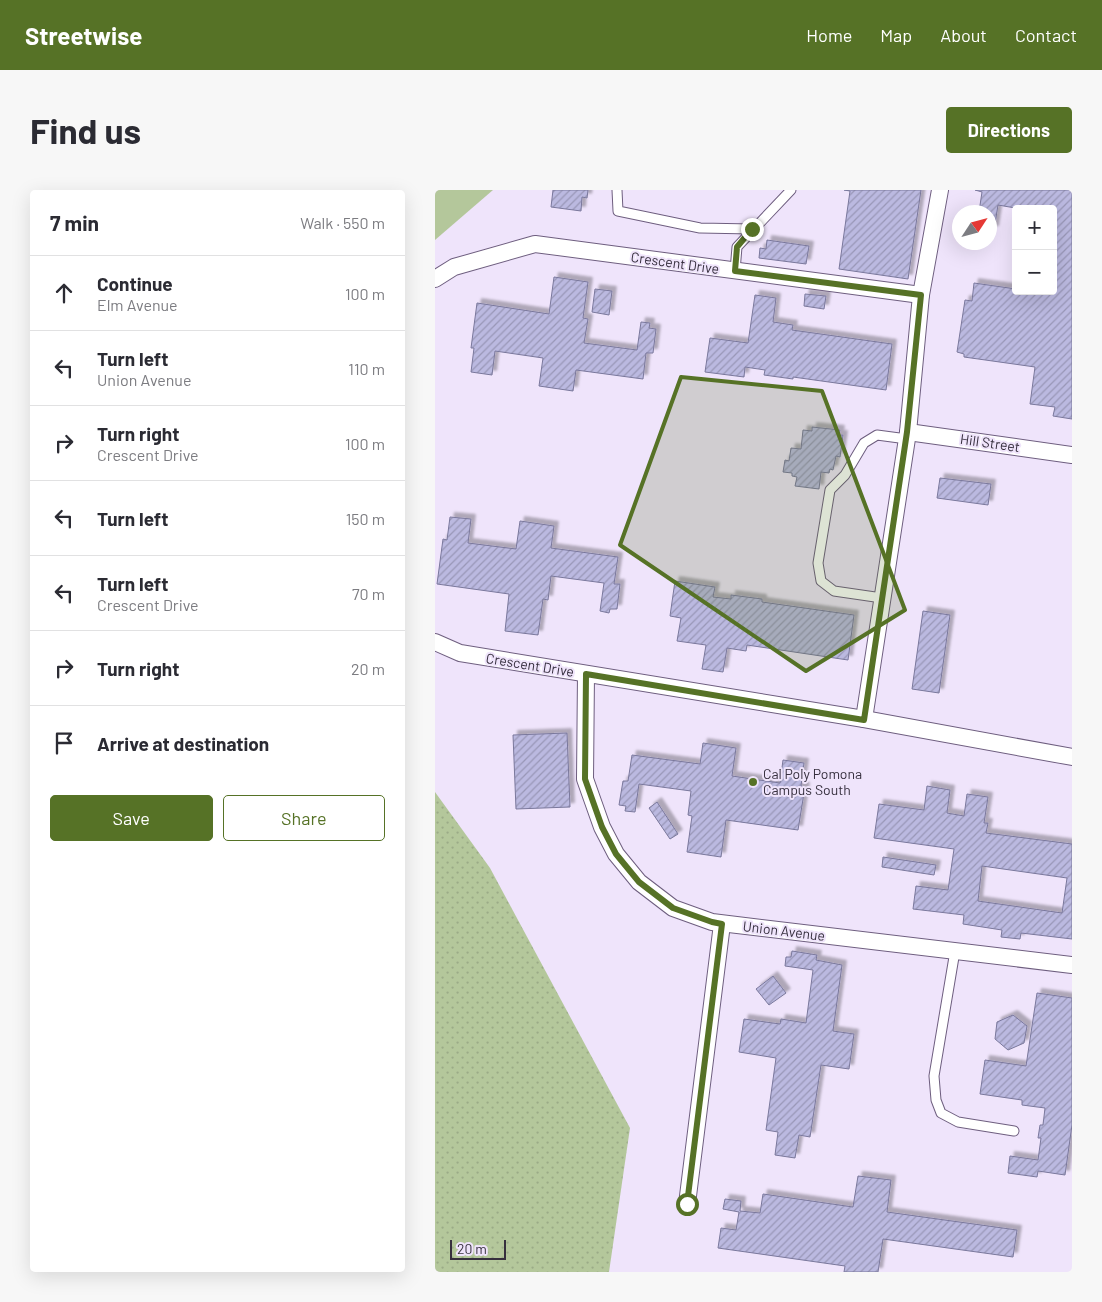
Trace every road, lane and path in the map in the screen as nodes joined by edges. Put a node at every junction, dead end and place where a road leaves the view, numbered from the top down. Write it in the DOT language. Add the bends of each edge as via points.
graph roads {
  1 [pos="617,190"];
  2 [pos="791,190"];
  3 [pos="940,190"];
  4 [pos="752,229"];
  5 [pos="735,271"];
  6 [pos="435,279"];
  7 [pos="921,295"];
  8 [pos="907,435"];
  9 [pos="1072,455"];
  10 [pos="883,598"];
  11 [pos="435,642"];
  12 [pos="586,674"];
  13 [pos="864,720"];
  14 [pos="1072,757"];
  15 [pos="722,924"];
  16 [pos="955,951"];
  17 [pos="1072,965"];
  18 [pos="1014,1131"];
  19 [pos="687,1204"];
  1 -- 4 [label="lane" via="618,211 700,228"];
  2 -- 4 [label="lane"];
  3 -- 7 [label="street"];
  4 -- 5 [label="lane" via="737,247"];
  5 -- 6 [label="street, Crescent Drive" via="535,244 454,267"];
  5 -- 7 [label="street, Crescent Drive"];
  7 -- 8 [label="street"];
  8 -- 9 [label="street, Hill Street"];
  8 -- 10 [label="street"];
  8 -- 10 [label="lane" via="877,435 864,443 845,474 829,490 818,563 821,581 835,591"];
  10 -- 13 [label="street"];
  11 -- 12 [label="street, Crescent Drive" via="460,653"];
  12 -- 13 [label="street, Crescent Drive"];
  12 -- 15 [label="street, Union Avenue" via="585,779 602,827 616,854 639,882 673,908"];
  13 -- 14 [label="street, Crescent Drive"];
  15 -- 16 [label="street, Union Avenue"];
  15 -- 19 [label="street"];
  16 -- 17 [label="street, Union Avenue"];
  16 -- 18 [label="lane" via="934,1076 935,1100 941,1113 958,1122"];
}
